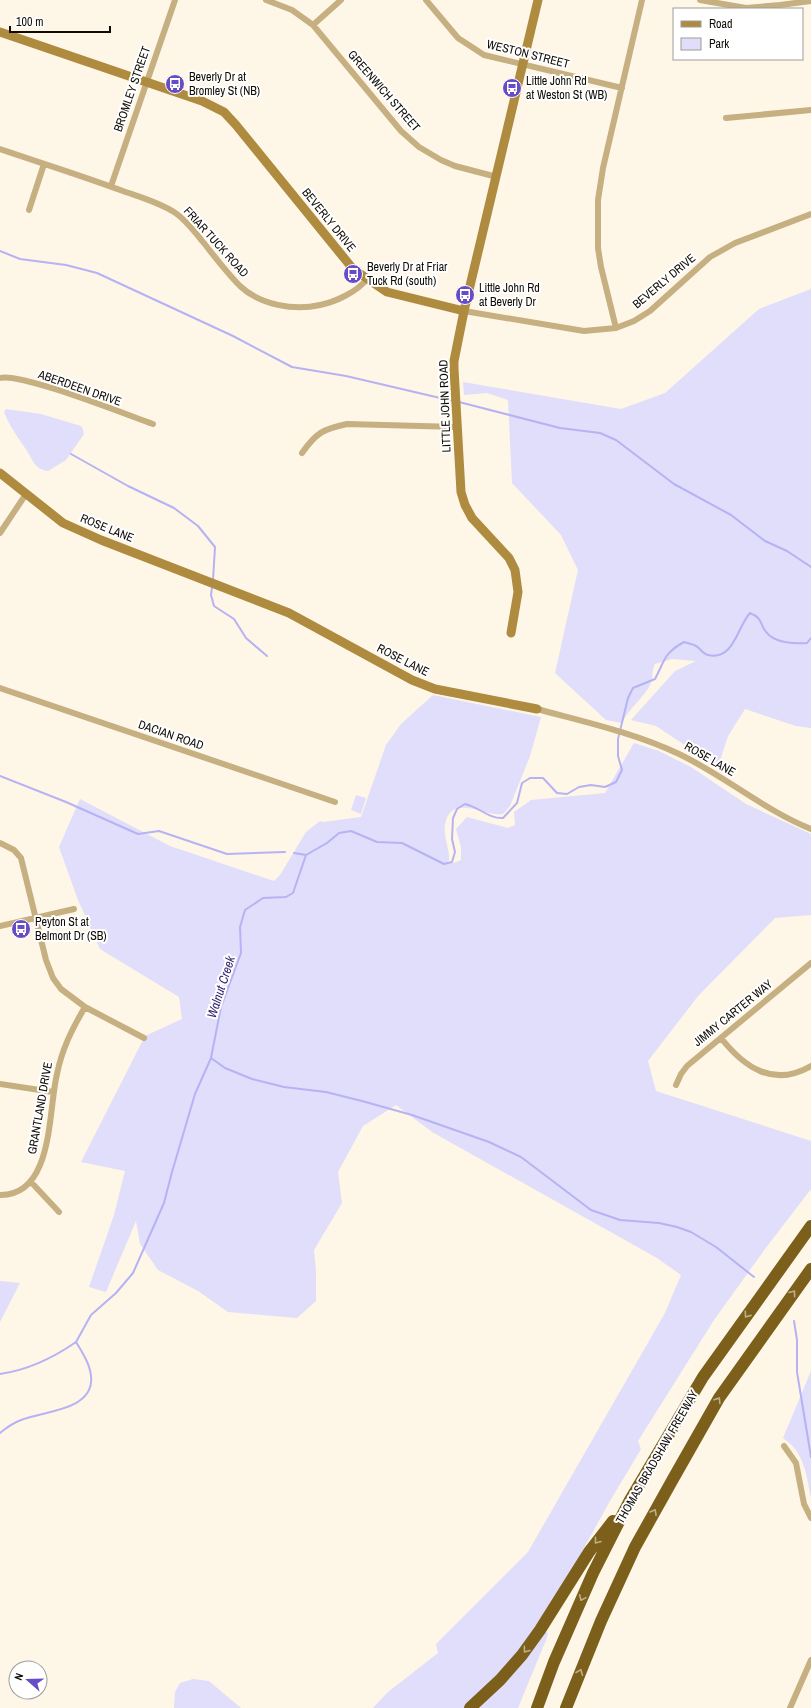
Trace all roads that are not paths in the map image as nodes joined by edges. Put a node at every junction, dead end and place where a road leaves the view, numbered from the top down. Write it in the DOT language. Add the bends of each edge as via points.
graph roads {
  1 [pos="175,0"];
  2 [pos="266,0"];
  3 [pos="341,0"];
  4 [pos="426,0"];
  5 [pos="538,0"];
  6 [pos="642,0"];
  7 [pos="700,0"];
  8 [pos="811,1"];
  9 [pos="314,25"];
  10 [pos="0,32"];
  11 [pos="523,65"];
  12 [pos="146,82"];
  13 [pos="622,88"];
  14 [pos="811,110"];
  15 [pos="726,118"];
  16 [pos="0,149"];
  17 [pos="44,164"];
  18 [pos="497,177"];
  19 [pos="111,186"];
  20 [pos="29,210"];
  21 [pos="811,214"];
  22 [pos="367,279"];
  23 [pos="464,311"];
  24 [pos="616,328"];
  25 [pos="0,378"];
  26 [pos="153,424"];
  27 [pos="457,427"];
  28 [pos="302,453"];
  29 [pos="0,473"];
  30 [pos="26,494"];
  31 [pos="0,532"];
  32 [pos="511,633"];
  33 [pos="0,688"];
  34 [pos="537,709"];
  35 [pos="335,802"];
  36 [pos="811,829"];
  37 [pos="0,843"];
  38 [pos="74,909"];
  39 [pos="36,918"];
  40 [pos="0,926"];
  41 [pos="810,965"];
  42 [pos="85,1007"];
  43 [pos="144,1038"];
  44 [pos="721,1038"];
  45 [pos="811,1066"];
  46 [pos="0,1084"];
  47 [pos="676,1085"];
  48 [pos="53,1092"];
  49 [pos="31,1182"];
  50 [pos="0,1195"];
  51 [pos="59,1212"];
  52 [pos="811,1226"];
  53 [pos="811,1269"];
  54 [pos="784,1446"];
  55 [pos="630,1500"];
  56 [pos="811,1518"];
  57 [pos="811,1660"];
  58 [pos="470,1708"];
  59 [pos="537,1708"];
  60 [pos="566,1708"];
  61 [pos="790,1708"];
  1 -- 12 [label="street, BROMLEY STREET"];
  2 -- 9 [label="street, GREENWICH STREET" via="292,10"];
  3 -- 9 [label="street"];
  4 -- 11 [label="street, WESTON STREET" via="458,38 477,52"];
  5 -- 11 [label="street, LITTLE JOHN ROAD"];
  6 -- 13 [label="street"];
  7 -- 8 [label="street" via="746,8"];
  9 -- 18 [label="street, GREENWICH STREET" via="401,131 419,147 454,166"];
  10 -- 12 [label="street, BEVERLY DRIVE"];
  11 -- 13 [label="street, WESTON STREET"];
  11 -- 18 [label="street, LITTLE JOHN ROAD"];
  12 -- 19 [label="street, BROMLEY STREET"];
  12 -- 22 [label="street, BEVERLY DRIVE" via="202,101 224,112 353,269"];
  13 -- 24 [label="street" via="603,168 597,215 601,267"];
  14 -- 15 [label="street"];
  16 -- 17 [label="street, FRIAR TUCK ROAD"];
  17 -- 19 [label="street, FRIAR TUCK ROAD"];
  17 -- 20 [label="street"];
  18 -- 23 [label="street, LITTLE JOHN ROAD"];
  19 -- 22 [label="street, FRIAR TUCK ROAD" via="175,212 192,228 241,287 274,303 292,307 324,304 354,290"];
  21 -- 24 [label="street, BEVERLY DRIVE" via="735,242 710,257 650,311"];
  22 -- 23 [label="street, BEVERLY DRIVE" via="387,292"];
  23 -- 24 [label="street, BEVERLY DRIVE" via="584,330"];
  23 -- 27 [label="street, LITTLE JOHN ROAD" via="454,361"];
  25 -- 26 [label="street, ABERDEEN DRIVE" via="38,384"];
  27 -- 28 [label="street" via="347,424 329,428 312,438"];
  27 -- 32 [label="street, LITTLE JOHN ROAD" via="460,486 464,505 472,518 509,558 517,575 518,597"];
  29 -- 30 [label="street, ROSE LANE"];
  30 -- 31 [label="street"];
  30 -- 34 [label="street, ROSE LANE" via="63,523 289,613 412,680 436,689"];
  33 -- 35 [label="street, DACIAN ROAD"];
  34 -- 36 [label="street, ROSE LANE" via="632,736 680,754 790,821"];
  37 -- 39 [label="street" via="14,850 21,858"];
  38 -- 39 [label="street"];
  39 -- 40 [label="street"];
  39 -- 42 [label="street" via="53,978 61,989"];
  41 -- 44 [label="street, JIMMY CARTER WAY"];
  42 -- 43 [label="street"];
  42 -- 48 [label="street, GRANTLAND DRIVE" via="71,1029"];
  44 -- 45 [label="street" via="745,1064 761,1072 793,1074"];
  44 -- 47 [label="street, JIMMY CARTER WAY" via="687,1066"];
  46 -- 48 [label="street"];
  48 -- 49 [label="street, GRANTLAND DRIVE" via="44,1153"];
  49 -- 50 [label="street" via="23,1188"];
  49 -- 51 [label="street"];
  52 -- 55 [label="highway, THOMAS BRADSHAW FREEWAY, one-way" via="704,1377"];
  60 -- 53 [label="highway, THOMAS BRADSHAW FREEWAY, one-way" via="601,1621 635,1547 669,1486 719,1398"];
  54 -- 56 [label="street" via="796,1463 804,1504"];
  55 -- 58 [label="highway, one-way" via="589,1552 522,1655"];
  55 -- 59 [label="highway, THOMAS BRADSHAW FREEWAY, one-way" via="593,1573"];
  57 -- 61 [label="street"];
}
